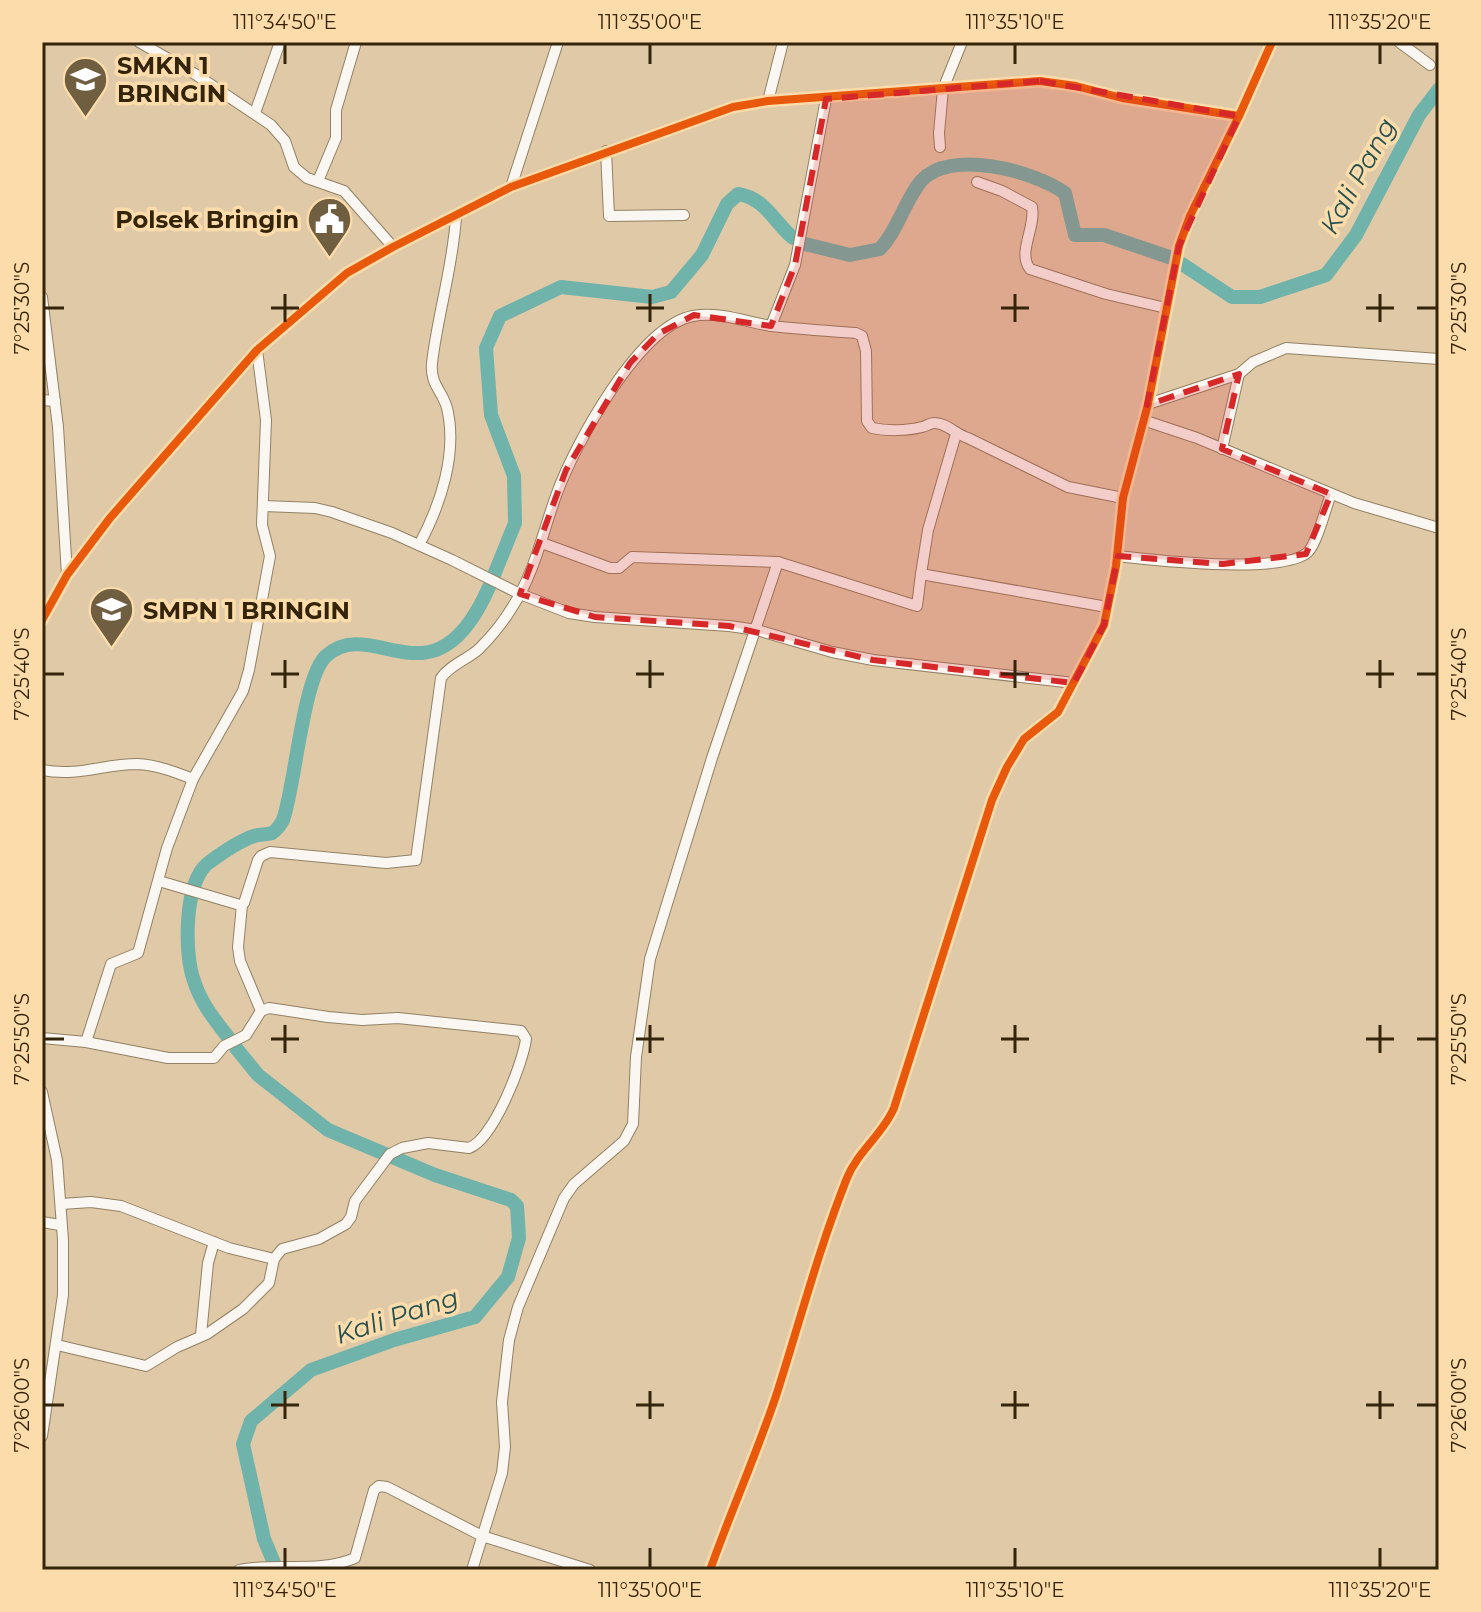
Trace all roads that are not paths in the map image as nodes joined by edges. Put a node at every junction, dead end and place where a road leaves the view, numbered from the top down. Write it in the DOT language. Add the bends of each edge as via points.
graph roads {
  1 [pos="139,42"];
  2 [pos="280,42"];
  3 [pos="356,42"];
  4 [pos="558,42"];
  5 [pos="783,42"];
  6 [pos="962,42"];
  7 [pos="1272,42"];
  8 [pos="1399,42"];
  9 [pos="1430,65"];
  10 [pos="943,89"];
  11 [pos="826,99"];
  12 [pos="768,101"];
  13 [pos="255,113"];
  14 [pos="1239,116"];
  15 [pos="940,147"];
  16 [pos="606,151"];
  17 [pos="318,181"];
  18 [pos="977,182"];
  19 [pos="511,187"];
  20 [pos="684,215"];
  21 [pos="456,217"];
  22 [pos="393,247"];
  23 [pos="42,297"];
  24 [pos="1166,308"];
  25 [pos="771,326"];
  26 [pos="257,350"];
  27 [pos="1439,359"];
  28 [pos="1239,374"];
  29 [pos="42,400"];
  30 [pos="55,401"];
  31 [pos="1148,404"];
  32 [pos="1143,420"];
  33 [pos="956,434"];
  34 [pos="1222,449"];
  35 [pos="1331,494"];
  36 [pos="1123,498"];
  37 [pos="264,506"];
  38 [pos="1439,528"];
  39 [pos="542,543"];
  40 [pos="419,545"];
  41 [pos="1117,556"];
  42 [pos="778,562"];
  43 [pos="921,574"];
  44 [pos="67,575"];
  45 [pos="520,594"];
  46 [pos="1107,607"];
  47 [pos="42,620"];
  48 [pos="757,630"];
  49 [pos="1074,683"];
  50 [pos="42,770"];
  51 [pos="193,779"];
  52 [pos="159,881"];
  53 [pos="242,905"];
  54 [pos="261,1011"];
  55 [pos="42,1038"];
  56 [pos="86,1042"];
  57 [pos="42,1092"];
  58 [pos="44,1112"];
  59 [pos="61,1204"];
  60 [pos="42,1222"];
  61 [pos="60,1225"];
  62 [pos="214,1242"];
  63 [pos="274,1259"];
  64 [pos="201,1335"];
  65 [pos="57,1345"];
  66 [pos="42,1436"];
  67 [pos="482,1536"];
  68 [pos="272,1568"];
  69 [pos="290,1568"];
  70 [pos="239,1570"];
  71 [pos="472,1570"];
  72 [pos="590,1570"];
  73 [pos="710,1570"];
  1 -- 13 [label="street"];
  2 -- 13 [label="street"];
  3 -- 17 [label="street" via="336,110 336,138"];
  4 -- 19 [label="street"];
  5 -- 12 [label="street"];
  6 -- 10 [label="street"];
  7 -- 14 [label="street"];
  8 -- 9 [label="street"];
  10 -- 11 [label="street"];
  10 -- 14 [label="street" via="1040,81"];
  10 -- 15 [label="street"];
  11 -- 12 [label="street"];
  11 -- 25 [label="street" via="795,265"];
  12 -- 16 [label="street" via="733,107"];
  13 -- 17 [label="street" via="285,141 294,167"];
  14 -- 24 [label="street" via="1190,216"];
  16 -- 19 [label="street"];
  16 -- 20 [label="street" via="609,216"];
  17 -- 22 [label="street" via="344,191"];
  18 -- 24 [label="street" via="1032,207 1025,259 1030,269"];
  19 -- 21 [label="street"];
  21 -- 22 [label="street"];
  21 -- 40 [label="street" via="432,363 436,389 446,407 448,460 440,501"];
  22 -- 26 [label="street" via="347,273"];
  23 -- 30 [label="street"];
  24 -- 31 [label="street"];
  25 -- 33 [label="street" via="862,336 867,421 872,428 934,423"];
  25 -- 39 [label="street" via="694,315 658,334 630,363 574,453"];
  26 -- 37 [label="street" via="266,420"];
  26 -- 44 [label="street"];
  27 -- 28 [label="street" via="1286,348"];
  28 -- 31 [label="street"];
  28 -- 34 [label="street"];
  29 -- 30 [label="street"];
  30 -- 44 [label="street"];
  31 -- 32 [label="street"];
  32 -- 34 [label="street"];
  32 -- 36 [label="street"];
  33 -- 36 [label="street" via="1068,487"];
  33 -- 43 [label="street"];
  34 -- 35 [label="street"];
  35 -- 38 [label="street"];
  35 -- 41 [label="street" via="1311,546 1298,557 1223,564"];
  36 -- 41 [label="street"];
  37 -- 40 [label="street" via="332,512"];
  37 -- 51 [label="street" via="262,525 270,556 249,670 243,691"];
  39 -- 42 [label="street" via="610,568 619,568 632,557"];
  39 -- 45 [label="street"];
  40 -- 45 [label="street"];
  41 -- 46 [label="street"];
  42 -- 43 [label="street" via="917,606"];
  42 -- 48 [label="street"];
  43 -- 46 [label="street"];
  44 -- 47 [label="street"];
  45 -- 48 [label="street" via="595,617"];
  45 -- 53 [label="street" via="479,649 441,678 416,860 386,863 270,852 258,860"];
  46 -- 49 [label="street" via="1104,625"];
  48 -- 49 [label="street" via="873,660"];
  48 -- 67 [label="street" via="650,959 630,1132 564,1198 518,1307 505,1361 502,1473"];
  49 -- 73 [label="street" via="1058,712 1024,739 992,800 894,1108 856,1158 847,1179 769,1414"];
  50 -- 51 [label="street" via="63,774 135,764"];
  51 -- 52 [label="street"];
  52 -- 53 [label="street"];
  52 -- 56 [label="street" via="138,953 111,964"];
  53 -- 54 [label="street" via="240,961"];
  54 -- 56 [label="street" via="246,1035 214,1058 168,1058"];
  54 -- 63 [label="street" via="449,1022 521,1031 526,1039 517,1075 475,1146 428,1143 390,1154 355,1201 346,1224 319,1239 282,1249"];
  55 -- 56 [label="street"];
  57 -- 58 [label="street"];
  58 -- 59 [label="street" via="57,1160"];
  59 -- 61 [label="street"];
  59 -- 62 [label="street" via="121,1206"];
  60 -- 61 [label="street"];
  61 -- 65 [label="street" via="63,1295"];
  62 -- 63 [label="street"];
  62 -- 64 [label="street"];
  63 -- 64 [label="street" via="269,1283 243,1309"];
  64 -- 65 [label="street" via="146,1366"];
  65 -- 66 [label="street"];
  67 -- 69 [label="street" via="379,1486 355,1558"];
  67 -- 71 [label="street"];
  67 -- 72 [label="street"];
  68 -- 69 [label="street"];
  68 -- 70 [label="street"];
}
